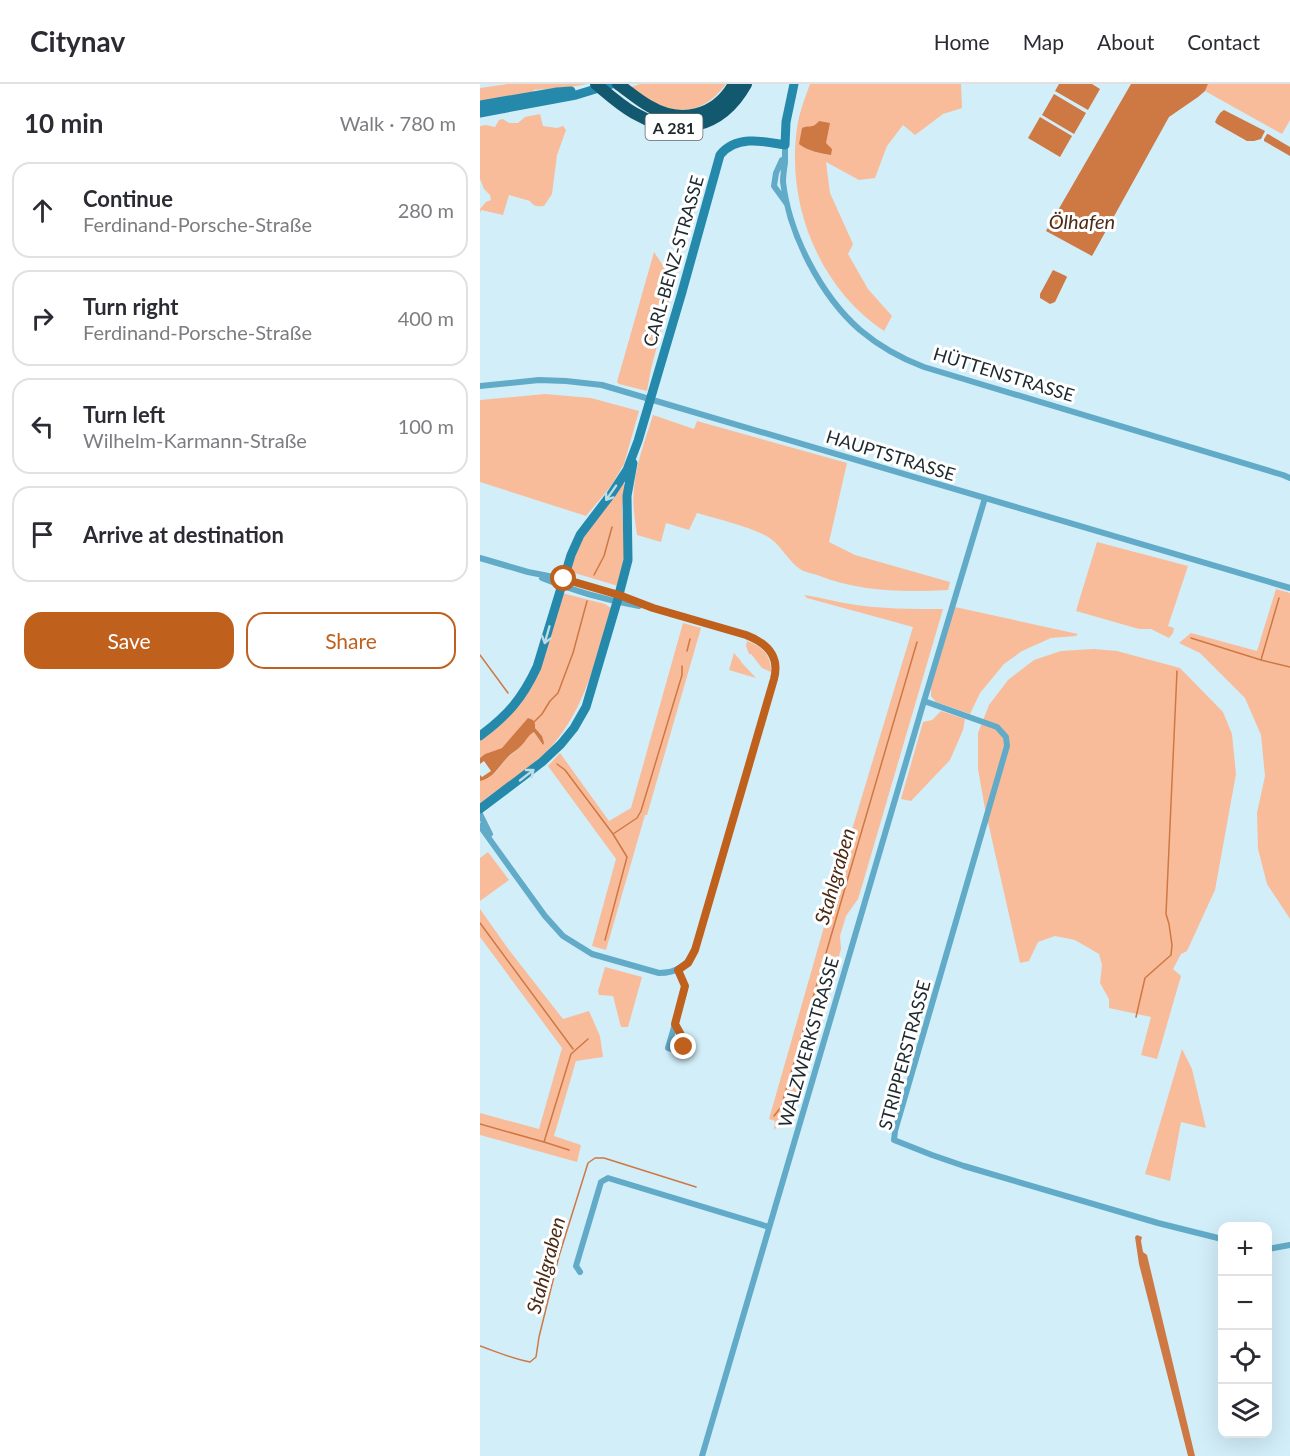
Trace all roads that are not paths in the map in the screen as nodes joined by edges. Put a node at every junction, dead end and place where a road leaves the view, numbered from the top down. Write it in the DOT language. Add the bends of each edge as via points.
graph roads {
  1 [pos="612,84"];
  2 [pos="618,84"];
  3 [pos="734,84"];
  4 [pos="746,84"];
  5 [pos="795,86"];
  6 [pos="592,87"];
  7 [pos="480,105"];
  8 [pos="480,112"];
  9 [pos="784,145"];
  10 [pos="789,207"];
  11 [pos="480,386"];
  12 [pos="638,441"];
  13 [pos="1288,476"];
  14 [pos="985,498"];
  15 [pos="480,558"];
  16 [pos="562,582"];
  17 [pos="1290,588"];
  18 [pos="618,598"];
  19 [pos="924,701"];
  20 [pos="480,736"];
  21 [pos="480,809"];
  22 [pos="480,814"];
  23 [pos="480,826"];
  24 [pos="495,846"];
  25 [pos="678,970"];
  26 [pos="675,1024"];
  27 [pos="769,1227"];
  28 [pos="1218,1238"];
  29 [pos="1290,1245"];
  30 [pos="1272,1248"];
  31 [pos="580,1272"];
  32 [pos="702,1456"];
  1 -- 6 [label="street"];
  2 -- 3 [label="highway, A 281" via="654,109 686,116 714,107"];
  4 -- 6 [label="highway, A 281" via="719,115 685,127 635,114"];
  5 -- 9 [label="street, HÜTTENSTRASSE"];
  6 -- 7 [label="street"];
  6 -- 8 [label="street" via="565,98"];
  9 -- 10 [label="street, HÜTTENSTRASSE" via="783,182"];
  9 -- 10 [label="street, HÜTTENSTRASSE" via="774,186"];
  9 -- 12 [label="street, CARL-BENZ-STRASSE" via="750,141 733,145 720,155"];
  10 -- 13 [label="street, HÜTTENSTRASSE" via="806,258 825,290 848,319 895,355"];
  11 -- 14 [label="street, HAUPTSTRASSE" via="539,380 602,385"];
  12 -- 16 [label="street, CARL-BENZ-STRASSE, one-way" via="627,470 580,535"];
  12 -- 18 [label="street, CARL-BENZ-STRASSE" via="627,496 628,560"];
  14 -- 17 [label="street, HAUPTSTRASSE"];
  14 -- 19 [label="street, WALZWERKSTRASSE"];
  15 -- 16 [label="street"];
  16 -- 18 [label="street"];
  16 -- 20 [label="street, CARL-BENZ-STRASSE, one-way" via="529,685 504,717"];
  21 -- 18 [label="street, CARL-BENZ-STRASSE, one-way" via="542,762 574,728 586,707"];
  18 -- 25 [label="street" via="757,639 771,652 776,668 695,950 688,963"];
  19 -- 27 [label="street, WALZWERKSTRASSE"];
  19 -- 28 [label="street, STRIPPERSTRASSE" via="997,727 1006,737 1007,746 894,1140 964,1166"];
  22 -- 24 [label="street"];
  23 -- 24 [label="street"];
  24 -- 25 [label="street" via="563,936 592,954 659,973"];
  25 -- 26 [label="street" via="685,986"];
  27 -- 31 [label="street" via="608,1178 601,1182 576,1266"];
  27 -- 32 [label="street, WALZWERKSTRASSE"];
  29 -- 30 [label="street"];
}
